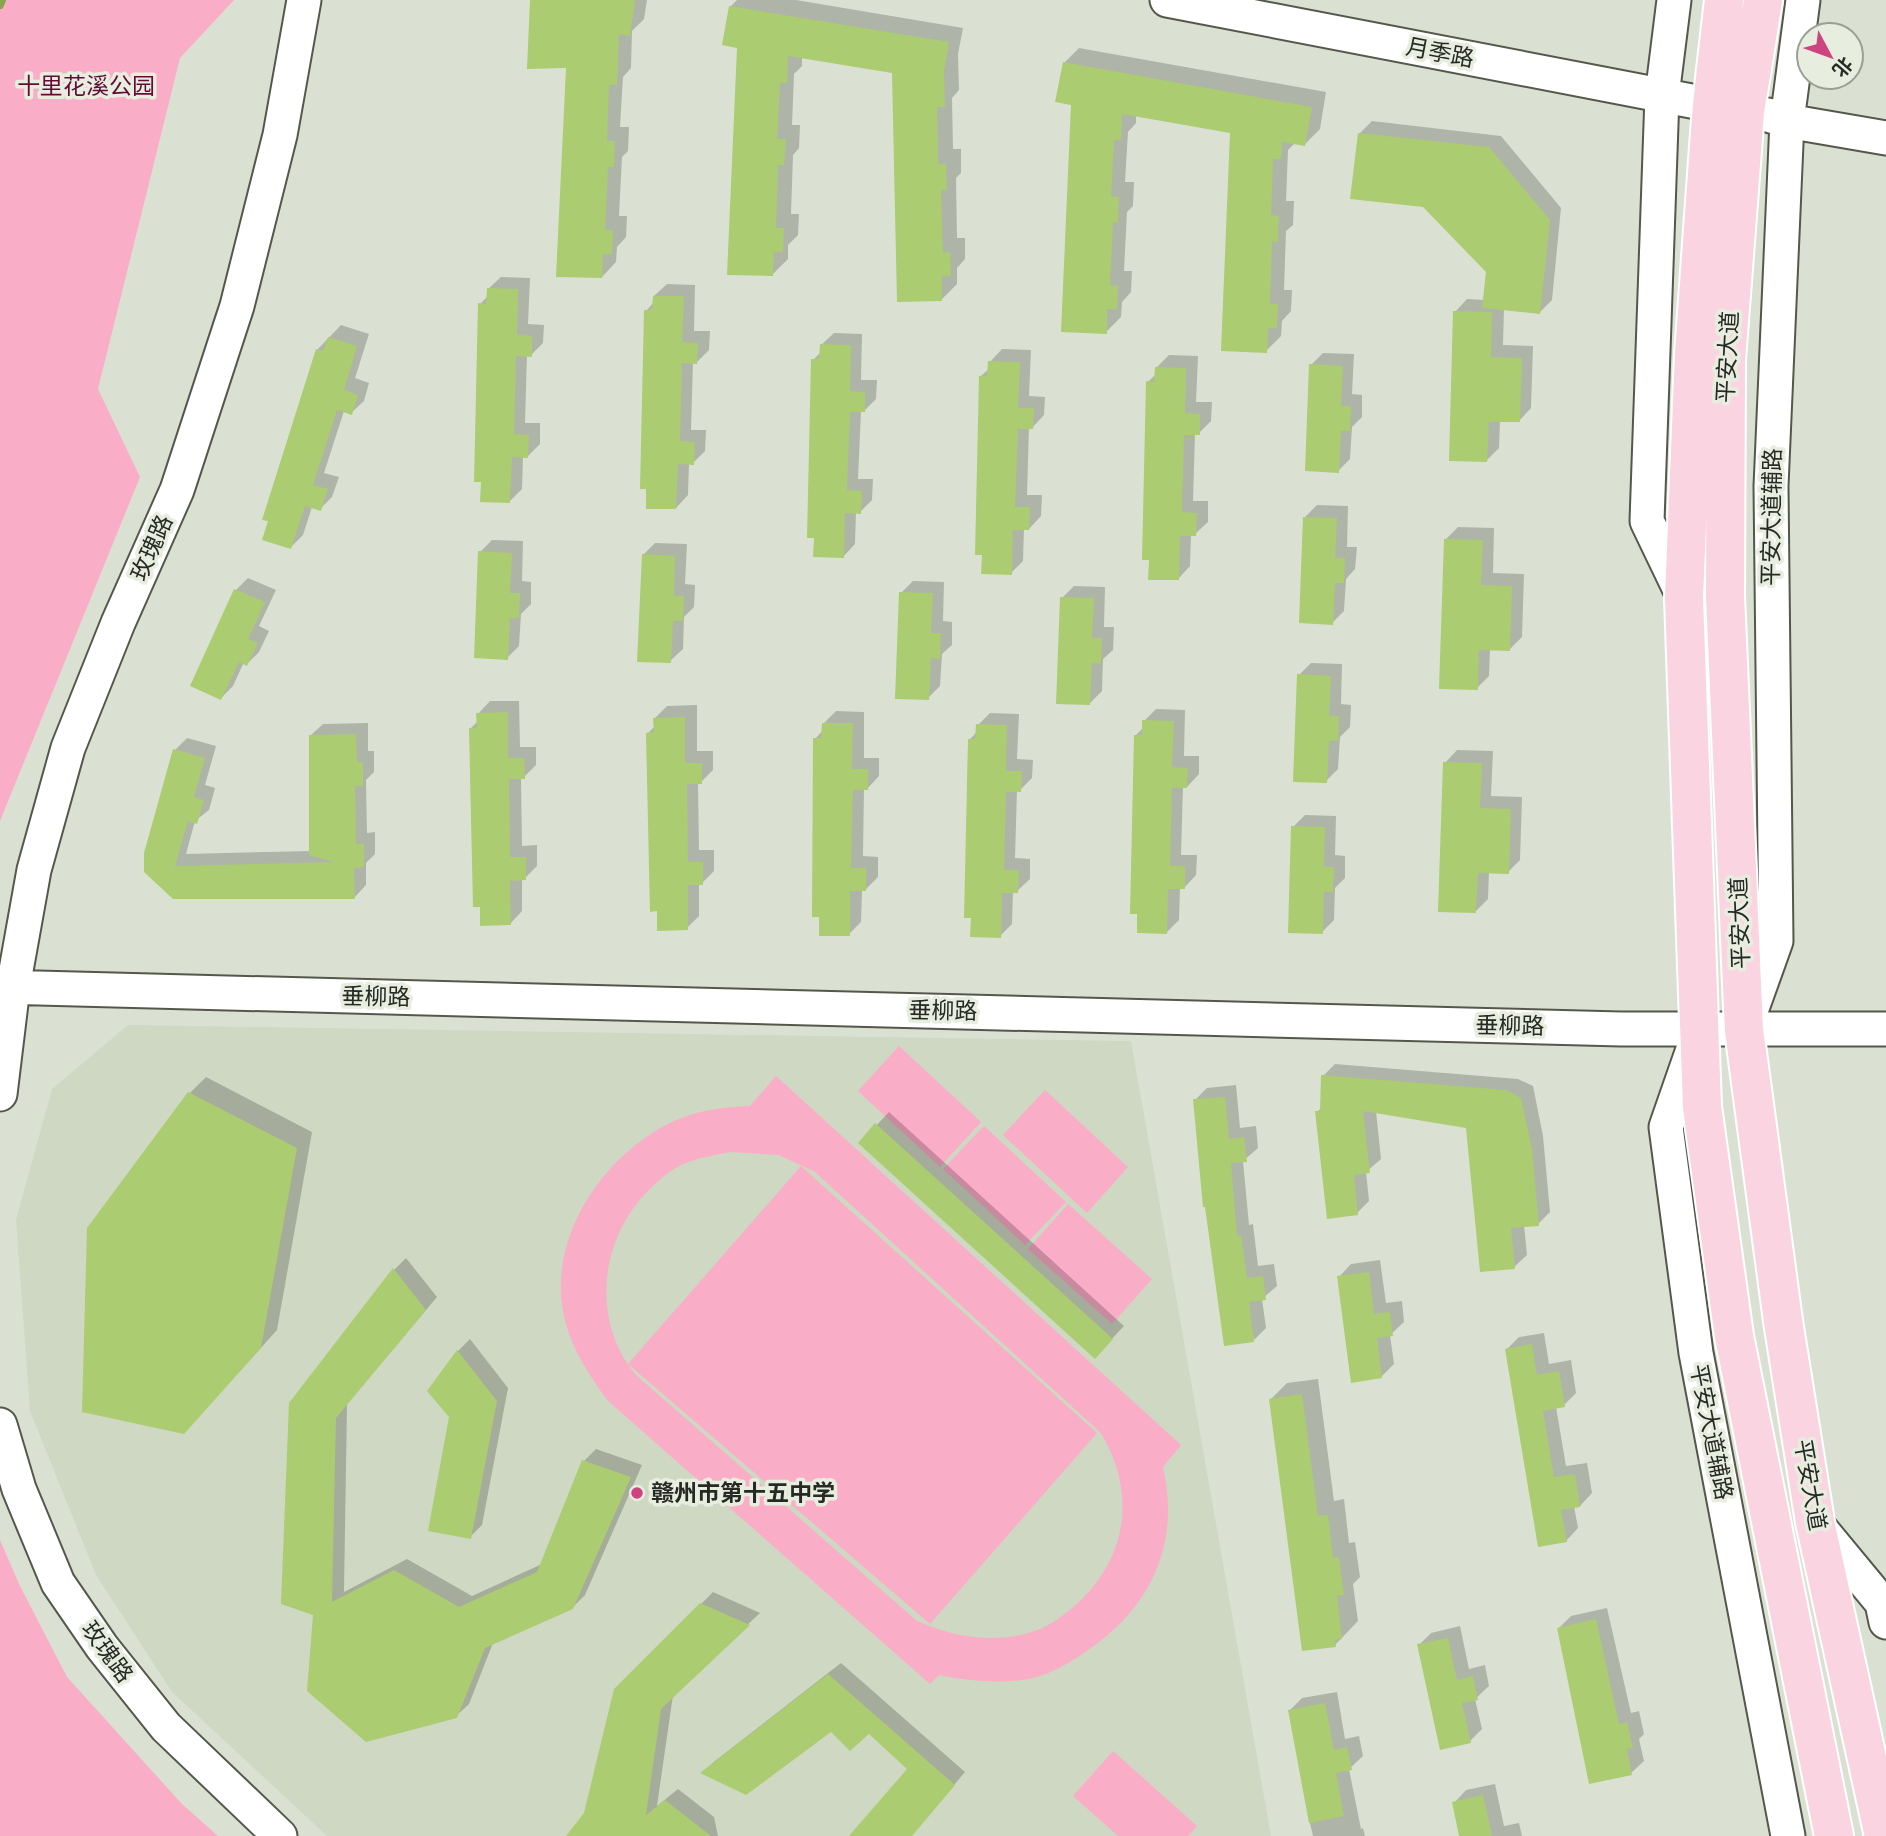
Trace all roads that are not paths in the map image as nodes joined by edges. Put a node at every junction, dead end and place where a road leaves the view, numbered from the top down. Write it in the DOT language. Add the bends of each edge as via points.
graph roads {
  1 [pos="303,0"];
  2 [pos="1167,0"];
  3 [pos="1674,0"];
  4 [pos="1724,0"];
  5 [pos="1763,0"];
  6 [pos="1803,0"];
  7 [pos="1662,96"];
  8 [pos="1729,108"];
  9 [pos="1787,121"];
  10 [pos="1886,138"];
  11 [pos="1771,486"];
  12 [pos="1725,596"];
  13 [pos="1684,598"];
  14 [pos="7,988"];
  15 [pos="1886,1029"];
  16 [pos="1700,1030"];
  17 [pos="1744,1030"];
  18 [pos="0,1094"];
  19 [pos="0,1425"];
  20 [pos="1722,1491"];
  21 [pos="1815,1522"];
  22 [pos="1778,1555"];
  23 [pos="1886,1622"];
  24 [pos="280,1836"];
  25 [pos="1788,1836"];
  26 [pos="1834,1836"];
  27 [pos="1884,1836"];
  1 -- 14 [label="street, 玫瑰路" via="280,135 237,306 177,490 68,748"];
  2 -- 7 [label="street, 月季路"];
  3 -- 7 [label="street"];
  4 -- 8 [label="main road, 平安大道"];
  5 -- 8 [label="main road, 平安大道"];
  6 -- 9 [label="street, 平安大道辅路"];
  7 -- 8 [label="street, 月季路"];
  7 -- 13 [label="street" via="1647,521"];
  8 -- 9 [label="street, 月季路"];
  8 -- 12 [label="main road, 平安大道"];
  8 -- 13 [label="main road, 平安大道" via="1694,354"];
  9 -- 10 [label="street, 月季路"];
  9 -- 11 [label="street, 平安大道辅路"];
  11 -- 12 [label="street"];
  11 -- 17 [label="street, 平安大道辅路" via="1776,941"];
  12 -- 17 [label="main road, 平安大道"];
  13 -- 16 [label="main road, 平安大道"];
  14 -- 16 [label="street, 垂柳路"];
  14 -- 18 [label="street, 玫瑰路"];
  15 -- 17 [label="street, 垂柳路"];
  16 -- 17 [label="street, 垂柳路"];
  16 -- 20 [label="street, 平安大道辅路" via="1666,1127 1696,1353"];
  16 -- 22 [label="main road, 平安大道" via="1702,1107 1734,1336"];
  17 -- 21 [label="main road, 平安大道"];
  19 -- 24 [label="street, 玫瑰路" via="19,1489 58,1583 106,1654 166,1727"];
  20 -- 22 [label="street"];
  20 -- 25 [label="street, 平安大道辅路"];
  21 -- 23 [label="street" via="1882,1603"];
  21 -- 27 [label="main road, 平安大道"];
  22 -- 26 [label="main road, 平安大道"];
}
